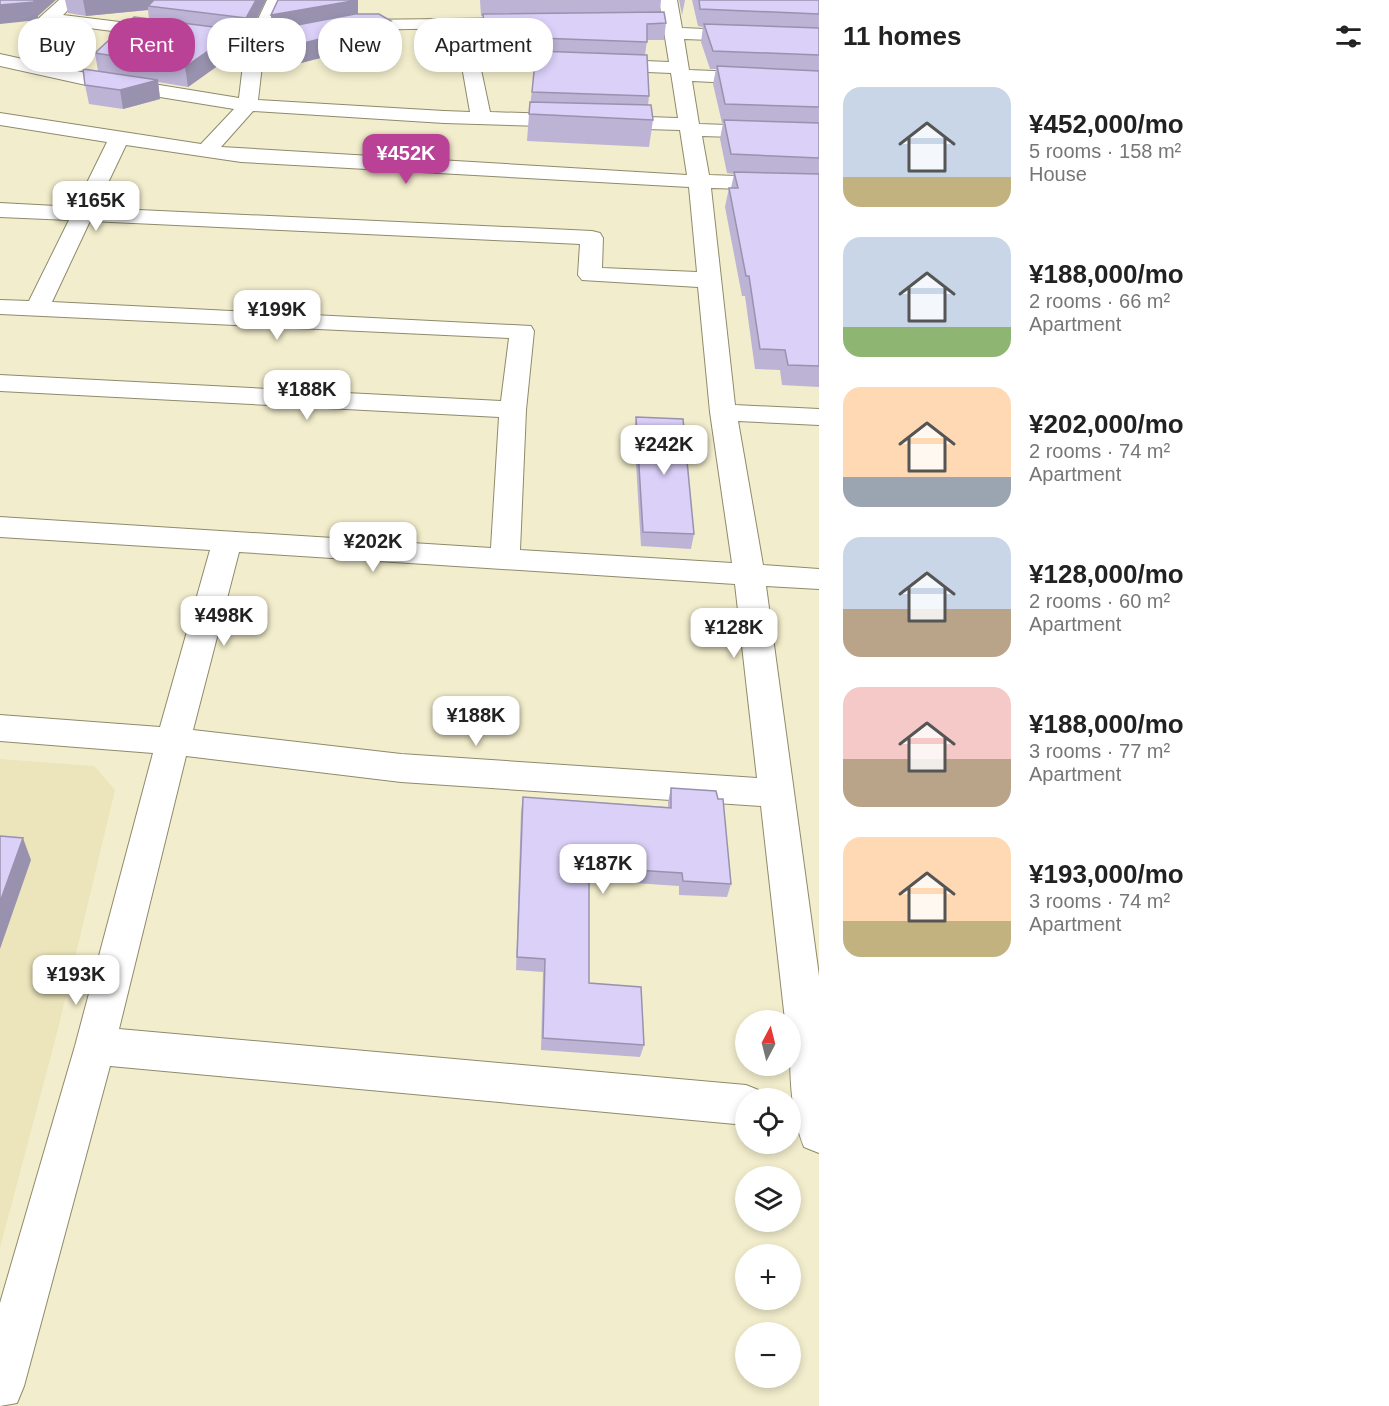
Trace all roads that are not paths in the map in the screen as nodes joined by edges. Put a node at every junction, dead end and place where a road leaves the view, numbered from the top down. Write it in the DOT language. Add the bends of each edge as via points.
graph roads {
  1 [pos="69,0"];
  2 [pos="276,0"];
  3 [pos="463,0"];
  4 [pos="668,0"];
  5 [pos="267,18"];
  6 [pos="463,18"];
  7 [pos="648,22"];
  8 [pos="414,23"];
  9 [pos="673,27"];
  10 [pos="306,34"];
  11 [pos="207,38"];
  12 [pos="819,39"];
  13 [pos="0,60"];
  14 [pos="553,64"];
  15 [pos="680,71"];
  16 [pos="252,72"];
  17 [pos="472,72"];
  18 [pos="819,81"];
  19 [pos="248,105"];
  20 [pos="481,118"];
  21 [pos="0,119"];
  22 [pos="690,127"];
  23 [pos="819,134"];
  24 [pos="119,138"];
  25 [pos="206,151"];
  26 [pos="699,180"];
  27 [pos="819,185"];
  28 [pos="0,210"];
  29 [pos="83,213"];
  30 [pos="709,280"];
  31 [pos="0,308"];
  32 [pos="37,309"];
  33 [pos="0,383"];
  34 [pos="513,410"];
  35 [pos="723,412"];
  36 [pos="819,417"];
  37 [pos="0,527"];
  38 [pos="227,541"];
  39 [pos="505,558"];
  40 [pos="749,573"];
  41 [pos="819,579"];
  42 [pos="0,728"];
  43 [pos="173,741"];
  44 [pos="775,793"];
  45 [pos="95,1047"];
  46 [pos="735,1104"];
  47 [pos="811,1116"];
  48 [pos="0,1386"];
  1 -- 11 [label="street" via="48,18"];
  2 -- 5 [label="street"];
  3 -- 6 [label="street"];
  4 -- 9 [label="street"];
  7 -- 9 [label="street"];
  8 -- 10 [label="street" via="355,25"];
  9 -- 12 [label="street"];
  9 -- 15 [label="street"];
  13 -- 19 [label="street" via="86,80"];
  14 -- 15 [label="street"];
  15 -- 18 [label="street"];
  15 -- 22 [label="street"];
  16 -- 19 [label="street"];
  17 -- 20 [label="street"];
  19 -- 20 [label="street"];
  19 -- 25 [label="street"];
  20 -- 22 [label="street"];
  21 -- 24 [label="street"];
  22 -- 23 [label="street"];
  22 -- 26 [label="street"];
  24 -- 25 [label="street"];
  24 -- 29 [label="street"];
  25 -- 26 [label="street" via="253,157"];
  26 -- 27 [label="street"];
  26 -- 30 [label="street"];
  28 -- 29 [label="street"];
  29 -- 30 [label="street" via="592,238 590,275"];
  29 -- 32 [label="street"];
  30 -- 35 [label="street"];
  31 -- 32 [label="street"];
  32 -- 34 [label="street" via="522,331"];
  33 -- 34 [label="street"];
  34 -- 39 [label="street"];
  35 -- 36 [label="street"];
  35 -- 40 [label="street"];
  37 -- 38 [label="street"];
  38 -- 39 [label="street"];
  38 -- 43 [label="street"];
  39 -- 40 [label="street"];
  40 -- 41 [label="street"];
  40 -- 44 [label="street"];
  42 -- 43 [label="street"];
  43 -- 44 [label="street" via="401,768"];
  43 -- 45 [label="street"];
  44 -- 47 [label="street"];
  45 -- 46 [label="street"];
  45 -- 48 [label="street"];
}
